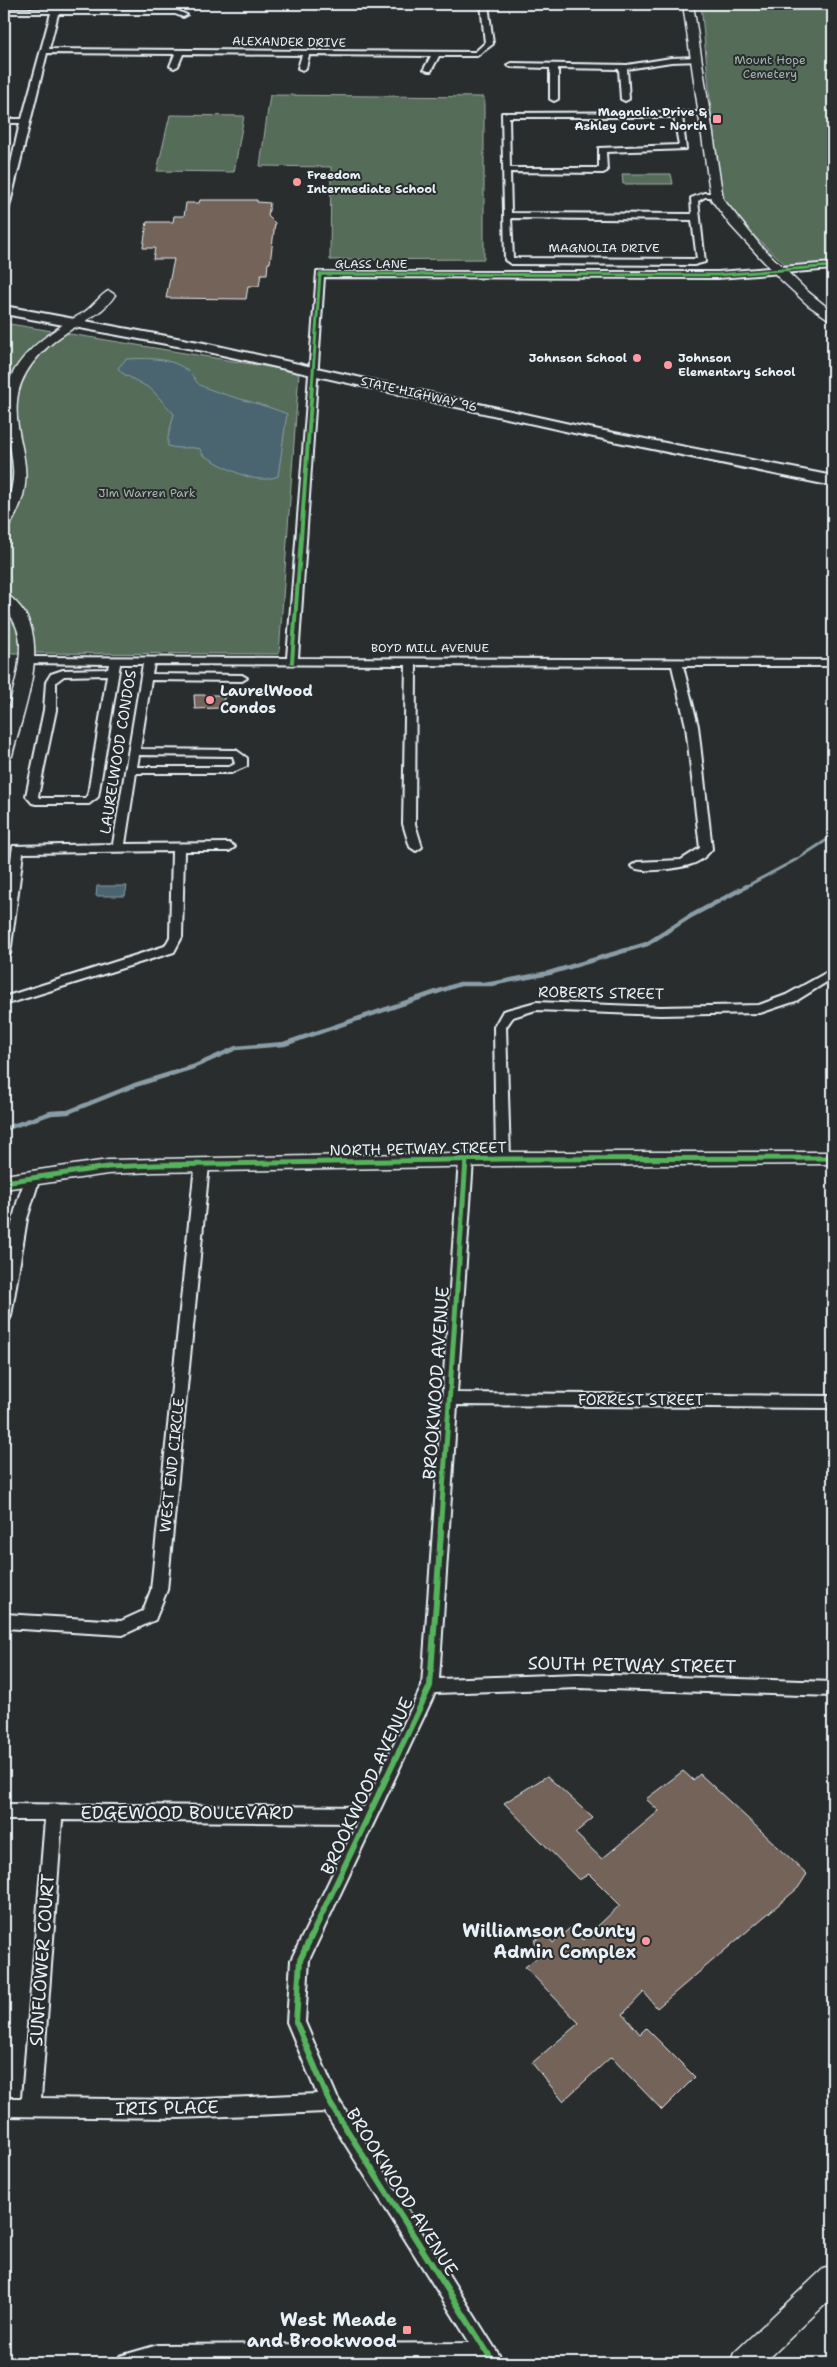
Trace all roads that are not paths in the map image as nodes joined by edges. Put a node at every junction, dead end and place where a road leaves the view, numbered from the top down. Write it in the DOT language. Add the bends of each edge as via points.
graph roads {
  1 [pos="484,4"];
  2 [pos="688,4"];
  3 [pos="56,8"];
  4 [pos="4,11"];
  5 [pos="183,15"];
  6 [pos="45,51"];
  7 [pos="180,52"];
  8 [pos="306,53"];
  9 [pos="436,54"];
  10 [pos="697,59"];
  11 [pos="511,65"];
  12 [pos="174,66"];
  13 [pos="554,66"];
  14 [pos="623,67"];
  15 [pos="302,68"];
  16 [pos="428,69"];
  17 [pos="624,99"];
  18 [pos="554,100"];
  19 [pos="678,114"];
  20 [pos="705,114"];
  21 [pos="4,121"];
  22 [pos="25,121"];
  23 [pos="507,170"];
  24 [pos="5,195"];
  25 [pos="717,195"];
  26 [pos="4,211"];
  27 [pos="508,215"];
  28 [pos="695,217"];
  29 [pos="833,266"];
  30 [pos="780,272"];
  31 [pos="109,295"];
  32 [pos="4,310"];
  33 [pos="833,318"];
  34 [pos="74,322"];
  35 [pos="314,370"];
  36 [pos="833,481"];
  37 [pos="4,523"];
  38 [pos="4,598"];
  39 [pos="26,660"];
  40 [pos="150,661"];
  41 [pos="292,662"];
  42 [pos="411,662"];
  43 [pos="677,663"];
  44 [pos="833,663"];
  45 [pos="114,666"];
  46 [pos="147,677"];
  47 [pos="242,678"];
  48 [pos="134,752"];
  49 [pos="4,756"];
  50 [pos="132,770"];
  51 [pos="416,847"];
  52 [pos="118,848"];
  53 [pos="178,848"];
  54 [pos="230,848"];
  55 [pos="637,866"];
  56 [pos="4,954"];
  57 [pos="833,973"];
  58 [pos="4,1001"];
  59 [pos="833,1158"];
  60 [pos="466,1160"];
  61 [pos="503,1160"];
  62 [pos="202,1165"];
  63 [pos="33,1177"];
  64 [pos="4,1182"];
  65 [pos="4,1316"];
  66 [pos="449,1399"];
  67 [pos="833,1402"];
  68 [pos="4,1621"];
  69 [pos="430,1686"];
  70 [pos="833,1689"];
  71 [pos="4,1812"];
  72 [pos="54,1812"];
  73 [pos="369,1814"];
  74 [pos="330,2103"];
  75 [pos="4,2107"];
  76 [pos="31,2107"];
  77 [pos="833,2279"];
  78 [pos="490,2358"];
  79 [pos="126,2363"];
  80 [pos="744,2363"];
  1 -- 9 [label="street, ALEXANDER DRIVE" via="489,44 477,54"];
  2 -- 10 [label="street"];
  3 -- 4 [label="street"];
  3 -- 5 [label="street" via="176,12"];
  3 -- 6 [label="street"];
  6 -- 7 [label="street, ALEXANDER DRIVE"];
  6 -- 22 [label="street"];
  7 -- 8 [label="street, ALEXANDER DRIVE"];
  7 -- 12 [label="street"];
  8 -- 9 [label="street, ALEXANDER DRIVE"];
  8 -- 15 [label="street"];
  9 -- 16 [label="street"];
  10 -- 14 [label="street"];
  10 -- 20 [label="street"];
  11 -- 13 [label="street"];
  13 -- 14 [label="street"];
  13 -- 18 [label="street"];
  14 -- 17 [label="street"];
  19 -- 20 [label="street, MAGNOLIA DRIVE"];
  19 -- 23 [label="street, MAGNOLIA DRIVE" via="505,114"];
  19 -- 23 [label="street" via="683,147 602,150 603,171"];
  20 -- 25 [label="street"];
  21 -- 22 [label="street"];
  22 -- 24 [label="street"];
  23 -- 27 [label="street, MAGNOLIA DRIVE"];
  24 -- 26 [label="street"];
  25 -- 28 [label="street, MAGNOLIA DRIVE" via="704,195 694,200"];
  25 -- 30 [label="street" via="725,213"];
  27 -- 28 [label="street"];
  27 -- 28 [label="street, MAGNOLIA DRIVE" via="508,258 511,262 694,262 702,260"];
  29 -- 30 [label="street"];
  30 -- 33 [label="street"];
  30 -- 35 [label="street, GLASS LANE" via="718,276 320,274"];
  31 -- 34 [label="street" via="96,312"];
  32 -- 34 [label="main road, STATE HIGHWAY 96"];
  34 -- 35 [label="main road, STATE HIGHWAY 96"];
  34 -- 37 [label="street" via="46,343 28,362 15,383 11,418 20,480 17,496"];
  35 -- 36 [label="main road, STATE HIGHWAY 96" via="574,429"];
  35 -- 41 [label="street, GLASS LANE"];
  38 -- 39 [label="street" via="26,628"];
  39 -- 45 [label="street, BOYD MILL AVENUE"];
  39 -- 49 [label="street"];
  40 -- 41 [label="street, BOYD MILL AVENUE"];
  40 -- 45 [label="street, BOYD MILL AVENUE"];
  40 -- 46 [label="street, LAURELWOOD CONDOS"];
  41 -- 42 [label="street, BOYD MILL AVENUE"];
  42 -- 43 [label="street, BOYD MILL AVENUE"];
  42 -- 51 [label="street" via="409,824"];
  43 -- 44 [label="street, BOYD MILL AVENUE"];
  43 -- 55 [label="street" via="692,726 706,849 693,861"];
  45 -- 45 [label="street" via="94,795 89,801 36,801 32,796 50,710 51,682 63,673"];
  46 -- 47 [label="street"];
  46 -- 48 [label="street, LAURELWOOD CONDOS"];
  48 -- 50 [label="street, LAURELWOOD CONDOS"];
  48 -- 50 [label="street" via="236,752 241,758 241,766 231,770"];
  50 -- 52 [label="street, LAURELWOOD CONDOS"];
  52 -- 53 [label="street, LAURELWOOD CONDOS"];
  52 -- 56 [label="street, LAURELWOOD CONDOS" via="17,849"];
  53 -- 54 [label="street, LAURELWOOD CONDOS"];
  53 -- 58 [label="street" via="176,937 170,949"];
  57 -- 61 [label="street, ROBERTS STREET" via="791,998 760,1009 670,1011 536,1006 508,1014 500,1027"];
  59 -- 61 [label="street, NORTH PETWAY STREET"];
  60 -- 61 [label="street, NORTH PETWAY STREET"];
  60 -- 62 [label="street, NORTH PETWAY STREET"];
  60 -- 66 [label="street, BROOKWOOD AVENUE"];
  62 -- 63 [label="street, NORTH PETWAY STREET" via="108,1167"];
  62 -- 68 [label="street, WEST END CIRCLE" via="159,1590 149,1615 122,1628"];
  63 -- 64 [label="street, NORTH PETWAY STREET"];
  63 -- 65 [label="street" via="20,1219"];
  66 -- 67 [label="street, FORREST STREET"];
  66 -- 69 [label="street, BROOKWOOD AVENUE"];
  69 -- 70 [label="street, SOUTH PETWAY STREET" via="578,1681"];
  69 -- 73 [label="street, BROOKWOOD AVENUE"];
  71 -- 72 [label="street, EDGEWOOD BOULEVARD"];
  72 -- 73 [label="street, EDGEWOOD BOULEVARD"];
  72 -- 76 [label="street, SUNFLOWER COURT"];
  73 -- 74 [label="street, BROOKWOOD AVENUE" via="300,1960 296,2022"];
  74 -- 76 [label="street, IRIS PLACE" via="179,2109"];
  74 -- 78 [label="street, BROOKWOOD AVENUE"];
  75 -- 76 [label="street, IRIS PLACE"];
  77 -- 80 [label="street"];
  78 -- 79 [label="street" via="158,2355"];
}
